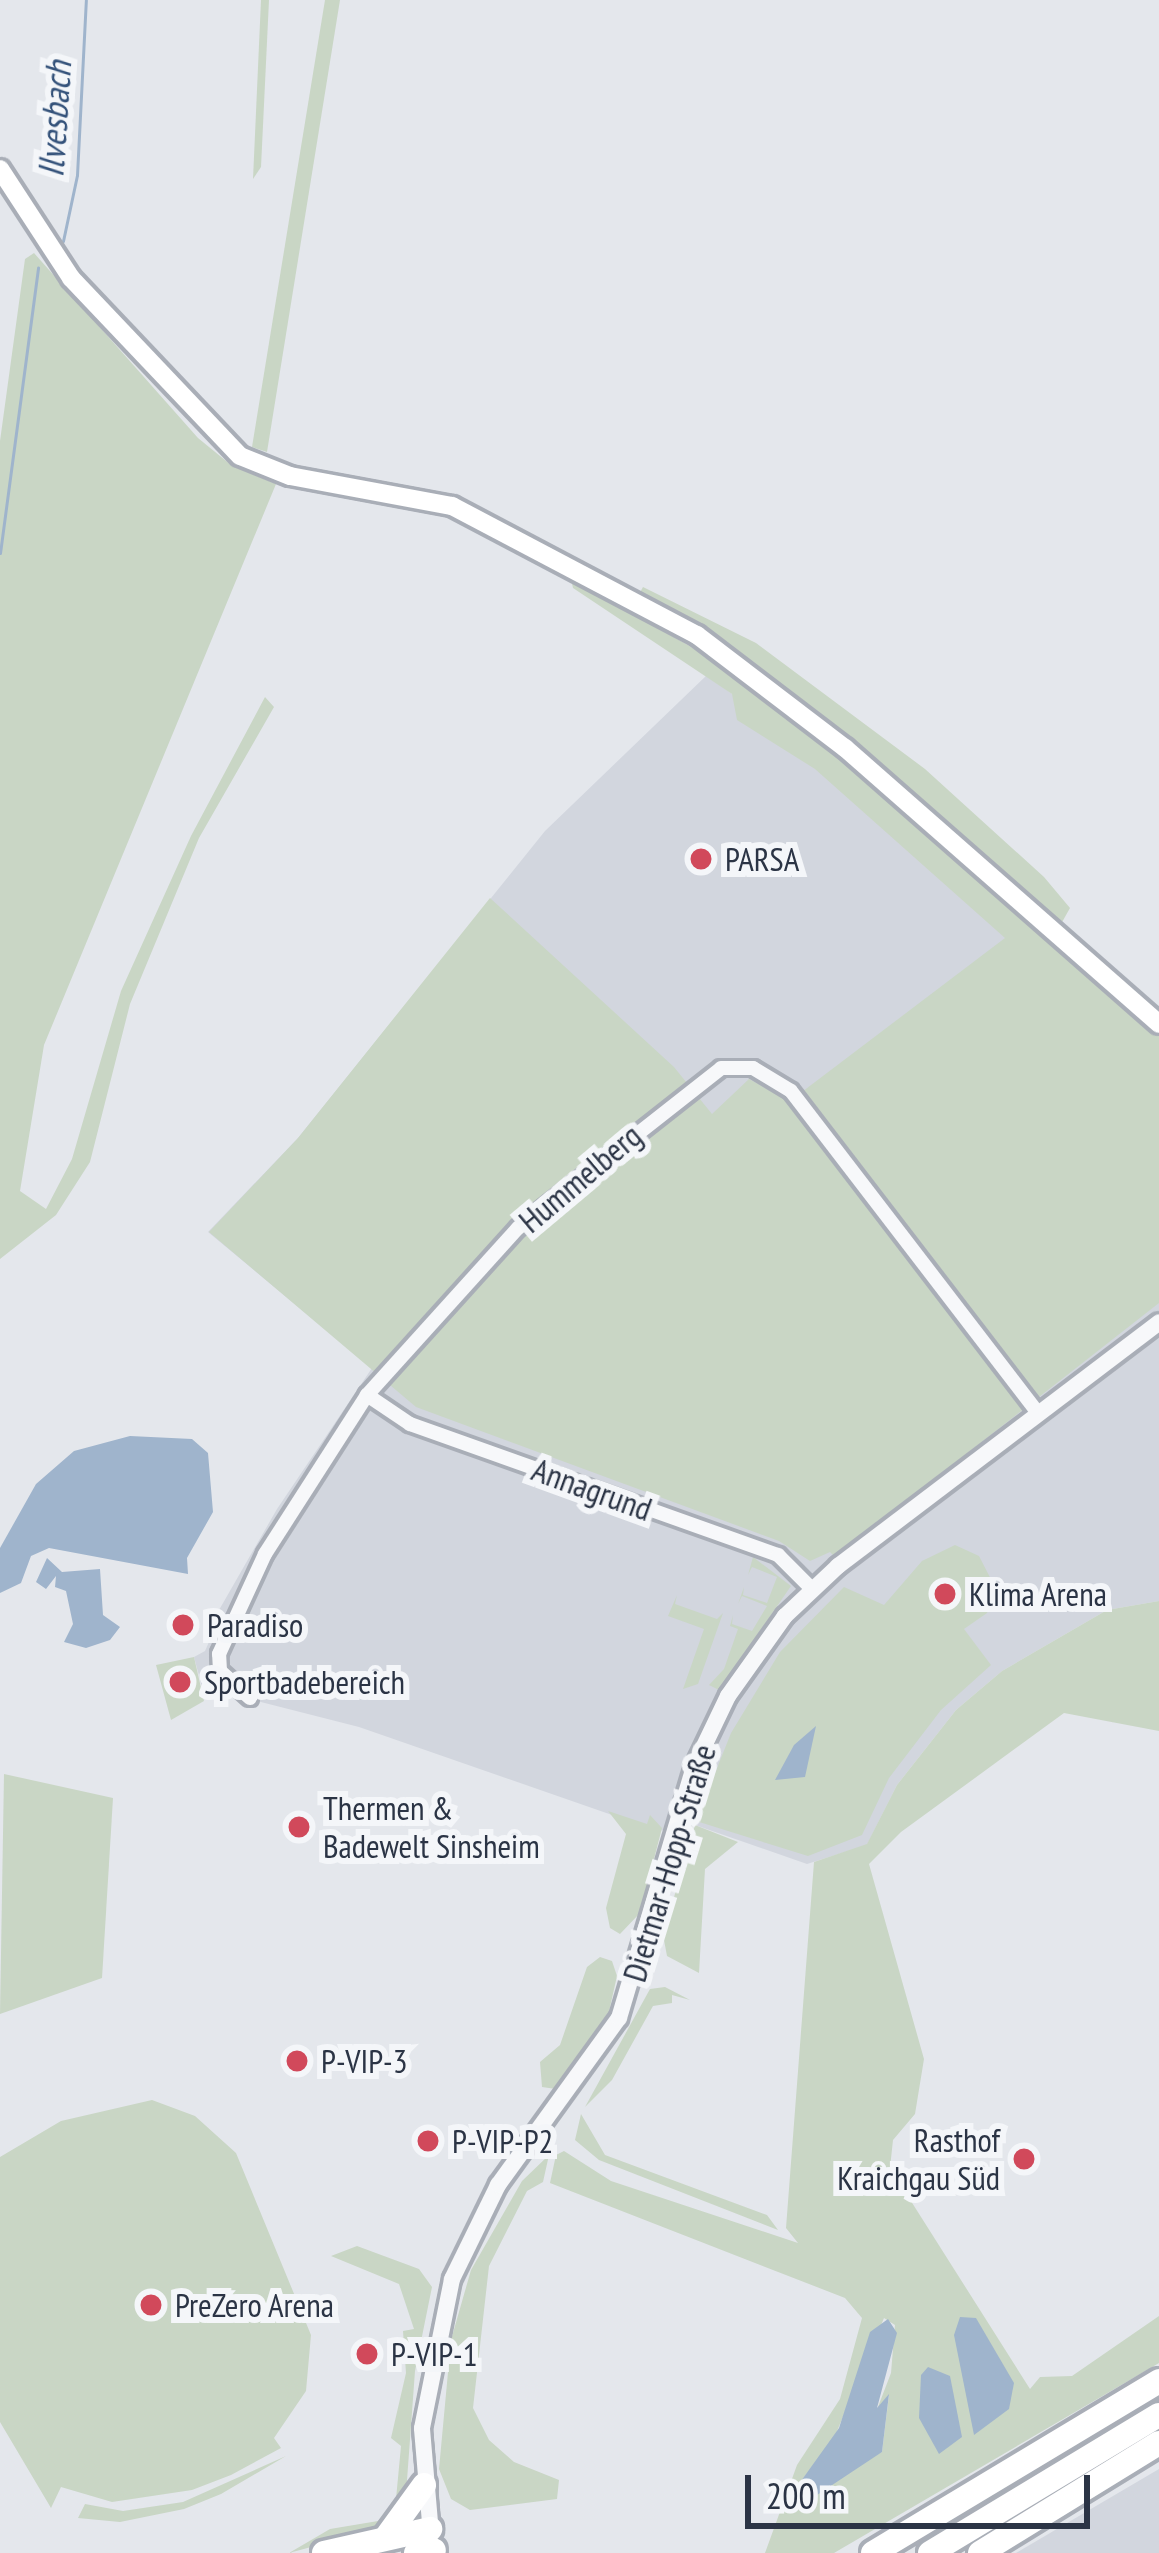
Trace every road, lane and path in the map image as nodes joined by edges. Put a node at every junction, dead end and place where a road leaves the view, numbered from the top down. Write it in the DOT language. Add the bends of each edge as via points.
graph roads {
  1 [pos="0,170"];
  2 [pos="1159,1024"];
  3 [pos="1159,1322"];
  4 [pos="367,1395"];
  5 [pos="1038,1413"];
  6 [pos="812,1589"];
  7 [pos="250,1698"];
  8 [pos="1159,2381"];
  9 [pos="1159,2415"];
  10 [pos="1159,2443"];
  11 [pos="1159,2454"];
  12 [pos="1099,2481"];
  13 [pos="424,2485"];
  14 [pos="386,2537"];
  15 [pos="429,2546"];
  16 [pos="324,2553"];
  17 [pos="873,2553"];
  18 [pos="929,2553"];
  19 [pos="980,2553"];
  1 -- 2 [label="main road" via="71,278 227,446 290,476 452,506 712,644 916,808"];
  3 -- 5 [label="street, Dietmar-Hopp-Straße"];
  4 -- 5 [label="street, Hummelberg" via="441,1306 555,1194 706,1076 745,1066 791,1091"];
  4 -- 6 [label="street, Annagrund" via="410,1424 778,1555"];
  4 -- 7 [label="street, Hummelberg" via="265,1553 220,1654 220,1671"];
  5 -- 6 [label="street, Dietmar-Hopp-Straße"];
  6 -- 13 [label="street, Dietmar-Hopp-Straße" via="760,1647 710,1729 609,2038 498,2185 456,2268 428,2373"];
  8 -- 17 [label="highway"];
  9 -- 18 [label="highway"];
  10 -- 12 [label="highway"];
  11 -- 12 [label="highway"];
  12 -- 19 [label="highway"];
  13 -- 14 [label="highway"];
  13 -- 15 [label="street, Dietmar-Hopp-Straße"];
  14 -- 15 [label="highway"];
  14 -- 16 [label="highway"];
}
